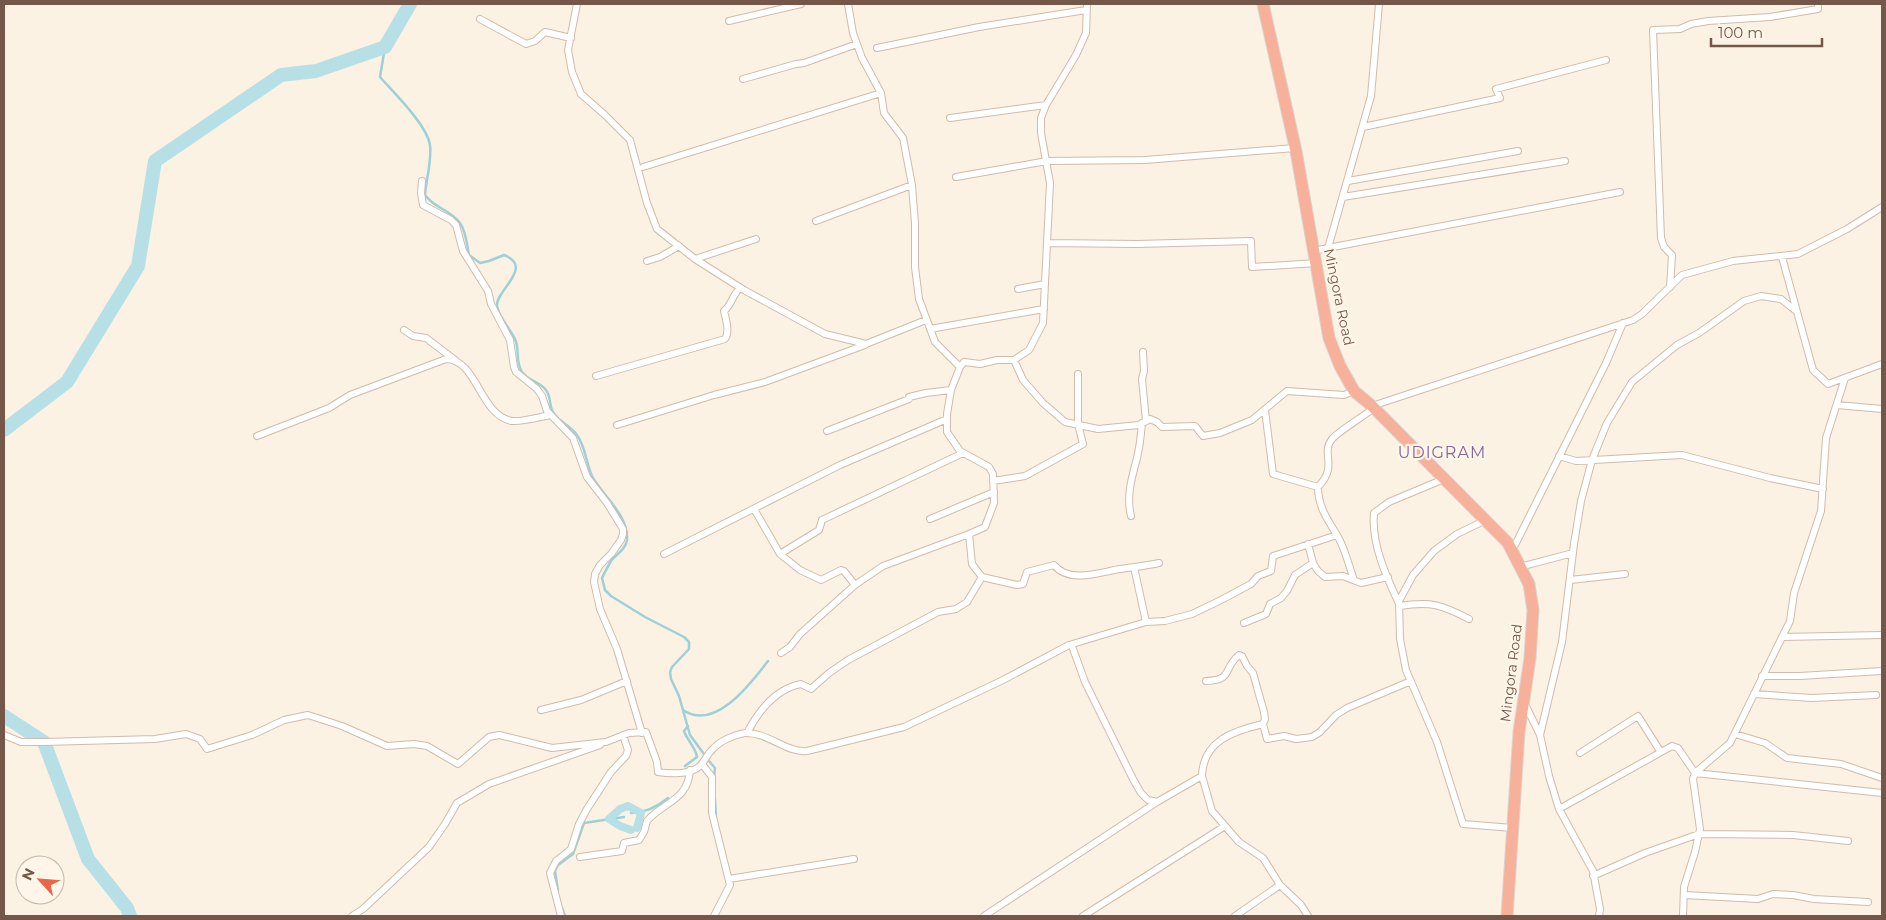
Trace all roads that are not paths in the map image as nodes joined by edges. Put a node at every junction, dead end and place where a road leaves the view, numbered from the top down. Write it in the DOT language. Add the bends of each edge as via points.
graph roads {
  1 [pos="577,4"];
  2 [pos="801,4"];
  3 [pos="848,4"];
  4 [pos="1263,4"];
  5 [pos="1379,4"];
  6 [pos="1818,4"];
  7 [pos="1087,7"];
  8 [pos="480,18"];
  9 [pos="729,20"];
  10 [pos="571,38"];
  11 [pos="857,44"];
  12 [pos="877,48"];
  13 [pos="1606,60"];
  14 [pos="743,79"];
  15 [pos="881,93"];
  16 [pos="1046,105"];
  17 [pos="950,118"];
  18 [pos="1363,127"];
  19 [pos="1295,148"];
  20 [pos="1518,151"];
  21 [pos="1047,161"];
  22 [pos="1565,161"];
  23 [pos="643,167"];
  24 [pos="956,178"];
  25 [pos="422,181"];
  26 [pos="1348,181"];
  27 [pos="912,185"];
  28 [pos="1620,192"];
  29 [pos="1343,197"];
  30 [pos="1882,206"];
  31 [pos="816,221"];
  32 [pos="756,239"];
  33 [pos="1047,242"];
  34 [pos="678,246"];
  35 [pos="1328,248"];
  36 [pos="1314,251"];
  37 [pos="1782,257"];
  38 [pos="695,259"];
  39 [pos="647,262"];
  40 [pos="1316,263"];
  41 [pos="1045,284"];
  42 [pos="1670,286"];
  43 [pos="740,288"];
  44 [pos="1018,289"];
  45 [pos="1044,309"];
  46 [pos="1796,311"];
  47 [pos="926,320"];
  48 [pos="1623,323"];
  49 [pos="930,329"];
  50 [pos="404,330"];
  51 [pos="866,344"];
  52 [pos="1143,352"];
  53 [pos="456,360"];
  54 [pos="1014,360"];
  55 [pos="1882,364"];
  56 [pos="960,367"];
  57 [pos="1078,374"];
  58 [pos="596,376"];
  59 [pos="1845,378"];
  60 [pos="951,390"];
  61 [pos="1354,390"];
  62 [pos="1837,405"];
  63 [pos="1373,407"];
  64 [pos="1882,409"];
  65 [pos="1265,410"];
  66 [pos="551,415"];
  67 [pos="947,419"];
  68 [pos="1144,422"];
  69 [pos="1078,424"];
  70 [pos="617,425"];
  71 [pos="826,431"];
  72 [pos="257,436"];
  73 [pos="963,453"];
  74 [pos="1559,456"];
  75 [pos="1592,460"];
  76 [pos="1444,478"];
  77 [pos="994,481"];
  78 [pos="1318,487"];
  79 [pos="1823,488"];
  80 [pos="994,492"];
  81 [pos="754,509"];
  82 [pos="1131,516"];
  83 [pos="930,519"];
  84 [pos="1486,520"];
  85 [pos="969,534"];
  86 [pos="1337,535"];
  87 [pos="1308,544"];
  88 [pos="1512,551"];
  89 [pos="1573,552"];
  90 [pos="664,554"];
  91 [pos="780,554"];
  92 [pos="1158,563"];
  93 [pos="1313,563"];
  94 [pos="1134,567"];
  95 [pos="1520,567"];
  96 [pos="1625,574"];
  97 [pos="982,577"];
  98 [pos="1388,577"];
  99 [pos="1354,580"];
  100 [pos="1570,580"];
  101 [pos="855,585"];
  102 [pos="1400,606"];
  103 [pos="1469,619"];
  104 [pos="1146,622"];
  105 [pos="1244,623"];
  106 [pos="1882,635"];
  107 [pos="1782,636"];
  108 [pos="1069,645"];
  109 [pos="781,653"];
  110 [pos="1882,670"];
  111 [pos="1762,676"];
  112 [pos="627,681"];
  113 [pos="1206,681"];
  114 [pos="1411,681"];
  115 [pos="1754,694"];
  116 [pos="1876,696"];
  117 [pos="1524,701"];
  118 [pos="541,710"];
  119 [pos="1263,724"];
  120 [pos="642,732"];
  121 [pos="747,733"];
  122 [pos="1735,734"];
  123 [pos="4,735"];
  124 [pos="623,735"];
  125 [pos="1540,735"];
  126 [pos="606,742"];
  127 [pos="1660,751"];
  128 [pos="1580,752"];
  129 [pos="702,764"];
  130 [pos="690,770"];
  131 [pos="1694,774"];
  132 [pos="1202,776"];
  133 [pos="1881,776"];
  134 [pos="1882,792"];
  135 [pos="1157,802"];
  136 [pos="1559,809"];
  137 [pos="1225,826"];
  138 [pos="1513,828"];
  139 [pos="1699,834"];
  140 [pos="1848,841"];
  141 [pos="580,857"];
  142 [pos="854,860"];
  143 [pos="1593,876"];
  144 [pos="729,879"];
  145 [pos="1280,885"];
  146 [pos="1684,895"];
  147 [pos="1868,902"];
  148 [pos="352,916"];
  149 [pos="561,916"];
  150 [pos="714,916"];
  151 [pos="984,916"];
  152 [pos="1083,916"];
  153 [pos="1234,916"];
  154 [pos="1308,916"];
  155 [pos="1507,916"];
  156 [pos="1599,916"];
  157 [pos="1683,916"];
  1 -- 10 [label="street"];
  2 -- 9 [label="street"];
  3 -- 11 [label="street"];
  4 -- 19 [label="highway, Mingora Road"];
  5 -- 18 [label="street" via="1371,96"];
  6 -- 42 [label="street" via="1818,9 1770,17 1708,21 1680,29 1652,30 1661,238 1672,255"];
  7 -- 12 [label="street"];
  7 -- 16 [label="street" via="1086,33 1080,48"];
  8 -- 10 [label="street" via="526,44 545,32"];
  10 -- 34 [label="street" via="568,50 581,94 630,140 657,229"];
  11 -- 14 [label="street" via="804,63"];
  11 -- 15 [label="street"];
  13 -- 18 [label="street" via="1496,89 1500,98"];
  15 -- 23 [label="street"];
  15 -- 27 [label="street" via="884,113 903,138"];
  16 -- 17 [label="street"];
  16 -- 21 [label="street" via="1041,118 1041,132"];
  18 -- 26 [label="street"];
  19 -- 21 [label="street" via="1145,160"];
  19 -- 36 [label="highway, Mingora Road"];
  20 -- 26 [label="street"];
  21 -- 24 [label="street"];
  21 -- 33 [label="street" via="1050,183"];
  22 -- 29 [label="street"];
  25 -- 66 [label="street" via="423,205 456,225 463,251 488,291 491,304 510,340 516,372 542,396"];
  26 -- 29 [label="street"];
  27 -- 31 [label="street"];
  27 -- 47 [label="street" via="915,268 919,299"];
  28 -- 35 [label="street"];
  29 -- 35 [label="street"];
  30 -- 37 [label="street" via="1798,254"];
  32 -- 38 [label="street"];
  33 -- 40 [label="street" via="1251,241 1252,268"];
  33 -- 41 [label="street"];
  34 -- 38 [label="street"];
  34 -- 39 [label="street"];
  35 -- 36 [label="street"];
  36 -- 40 [label="highway, Mingora Road"];
  37 -- 42 [label="street" via="1733,261 1682,275"];
  37 -- 46 [label="street"];
  38 -- 43 [label="street"];
  40 -- 61 [label="highway, Mingora Road" via="1329,338"];
  41 -- 44 [label="street"];
  41 -- 45 [label="street"];
  42 -- 48 [label="street" via="1642,314"];
  43 -- 51 [label="street" via="826,334"];
  43 -- 58 [label="street" via="724,311 728,331 725,339"];
  45 -- 49 [label="street"];
  45 -- 54 [label="street" via="1043,323 1029,350"];
  46 -- 59 [label="street" via="1813,370 1828,384"];
  46 -- 75 [label="street" via="1781,299 1761,296 1744,301 1700,333 1677,345 1632,382 1607,423"];
  47 -- 49 [label="street"];
  47 -- 51 [label="street"];
  48 -- 63 [label="street"];
  48 -- 74 [label="street"];
  49 -- 56 [label="street" via="935,342"];
  50 -- 53 [label="street" via="413,336 426,338"];
  51 -- 70 [label="street" via="765,382"];
  52 -- 68 [label="street"];
  53 -- 66 [label="street" via="470,374 488,404 504,418 513,421"];
  53 -- 72 [label="street" via="446,359 367,388 329,408"];
  54 -- 56 [label="street" via="980,364 964,362"];
  54 -- 69 [label="street" via="1023,380 1043,402 1065,422"];
  55 -- 59 [label="street"];
  56 -- 60 [label="street"];
  57 -- 69 [label="street"];
  59 -- 62 [label="street"];
  60 -- 67 [label="street"];
  60 -- 71 [label="street" via="909,397 909,400"];
  61 -- 63 [label="highway, Mingora Road"];
  61 -- 65 [label="street" via="1344,395 1292,390"];
  62 -- 64 [label="street"];
  62 -- 79 [label="street" via="1826,438"];
  63 -- 76 [label="highway, Mingora Road"];
  63 -- 78 [label="street" via="1332,440 1328,448 1328,476"];
  65 -- 68 [label="street" via="1252,420 1203,436 1195,426 1162,427 1153,420"];
  65 -- 78 [label="street" via="1273,474"];
  66 -- 112 [label="street" via="573,438 587,476 622,529 621,540 600,565 594,582 600,609"];
  67 -- 73 [label="street" via="948,432"];
  67 -- 81 [label="street" via="840,465"];
  68 -- 69 [label="street" via="1098,429"];
  68 -- 82 [label="street" via="1129,489"];
  69 -- 77 [label="street" via="1082,444 1025,476"];
  73 -- 77 [label="street" via="989,467"];
  73 -- 91 [label="street" via="822,520 819,530"];
  74 -- 75 [label="street" via="1576,461"];
  74 -- 88 [label="street"];
  75 -- 79 [label="street" via="1682,455"];
  75 -- 89 [label="street"];
  76 -- 84 [label="highway, Mingora Road"];
  76 -- 98 [label="street" via="1389,502 1374,513 1373,527"];
  77 -- 80 [label="street"];
  78 -- 86 [label="street" via="1326,519"];
  79 -- 107 [label="street" via="1821,511 1794,593 1790,621"];
  80 -- 83 [label="street"];
  80 -- 85 [label="street" via="994,503 985,527"];
  81 -- 90 [label="street"];
  81 -- 91 [label="street"];
  84 -- 88 [label="highway, Mingora Road"];
  84 -- 102 [label="street" via="1457,534 1434,551 1413,575 1399,601"];
  85 -- 97 [label="street" via="972,564"];
  85 -- 101 [label="street" via="883,566"];
  86 -- 87 [label="street"];
  86 -- 99 [label="street"];
  87 -- 93 [label="street"];
  87 -- 104 [label="street" via="1273,556 1271,571 1222,600 1192,614"];
  88 -- 95 [label="highway, Mingora Road"];
  89 -- 95 [label="street"];
  89 -- 100 [label="street"];
  91 -- 101 [label="street" via="800,570 821,580 844,571"];
  92 -- 94 [label="street"];
  93 -- 99 [label="street" via="1325,577 1343,576"];
  93 -- 105 [label="street" via="1295,575 1287,591 1270,604 1266,614"];
  94 -- 97 [label="street" via="1089,576 1058,569 1054,565 1027,572 1023,584 1017,585"];
  94 -- 104 [label="street"];
  95 -- 117 [label="highway, Mingora Road" via="1529,584 1533,610"];
  96 -- 100 [label="street"];
  97 -- 121 [label="street" via="970,598 956,609 938,612 848,660 811,689 801,684 785,691 760,710"];
  98 -- 99 [label="street" via="1361,583"];
  98 -- 102 [label="street"];
  100 -- 125 [label="street" via="1562,642"];
  101 -- 109 [label="street"];
  102 -- 103 [label="street" via="1420,603 1443,606"];
  102 -- 114 [label="street" via="1400,638"];
  104 -- 108 [label="street"];
  106 -- 107 [label="street"];
  107 -- 111 [label="street"];
  108 -- 121 [label="street" via="904,727 798,752 768,738"];
  108 -- 135 [label="street" via="1133,779 1148,800"];
  110 -- 111 [label="street"];
  111 -- 115 [label="street"];
  112 -- 118 [label="street" via="582,700"];
  112 -- 120 [label="street"];
  113 -- 119 [label="street" via="1220,680 1234,660 1242,656 1253,673 1264,712"];
  114 -- 119 [label="street" via="1347,708 1312,737 1267,739"];
  114 -- 138 [label="street" via="1437,742 1464,824"];
  115 -- 116 [label="street" via="1812,698"];
  115 -- 122 [label="street"];
  117 -- 125 [label="street"];
  117 -- 138 [label="highway, Mingora Road"];
  119 -- 132 [label="street" via="1240,729 1220,740 1203,764"];
  120 -- 124 [label="street"];
  120 -- 130 [label="street" via="646,732 658,772 677,774"];
  121 -- 129 [label="street" via="717,745"];
  122 -- 131 [label="street" via="1730,743"];
  122 -- 133 [label="street" via="1765,743 1787,758 1841,764"];
  123 -- 126 [label="street" via="21,742 44,742 155,739 186,734 200,740 207,749 252,735 284,720 308,715 387,746 426,746 458,764 489,737 499,735 552,748"];
  124 -- 126 [label="street"];
  124 -- 149 [label="street" via="628,750 626,756 611,772 587,809 571,849 552,867 550,873"];
  125 -- 136 [label="street"];
  126 -- 148 [label="street" via="489,784 457,803 429,847"];
  127 -- 128 [label="street" via="1638,716"];
  127 -- 131 [label="street" via="1672,746 1678,748"];
  127 -- 136 [label="street"];
  129 -- 130 [label="street"];
  129 -- 144 [label="street" via="712,777 712,813"];
  130 -- 141 [label="street" via="687,786 646,821 639,840 624,843 622,851"];
  131 -- 134 [label="street"];
  131 -- 139 [label="street"];
  132 -- 135 [label="street"];
  132 -- 137 [label="street" via="1212,811"];
  135 -- 151 [label="street"];
  136 -- 143 [label="street"];
  137 -- 145 [label="street" via="1240,843 1264,858"];
  137 -- 152 [label="street"];
  138 -- 155 [label="highway, Mingora Road"];
  139 -- 140 [label="street" via="1793,835"];
  139 -- 143 [label="street"];
  139 -- 146 [label="street"];
  142 -- 144 [label="street"];
  143 -- 156 [label="street"];
  144 -- 150 [label="street" via="730,885"];
  145 -- 153 [label="street"];
  145 -- 154 [label="street"];
  146 -- 147 [label="street" via="1758,899 1773,894"];
  146 -- 157 [label="street"];
}
